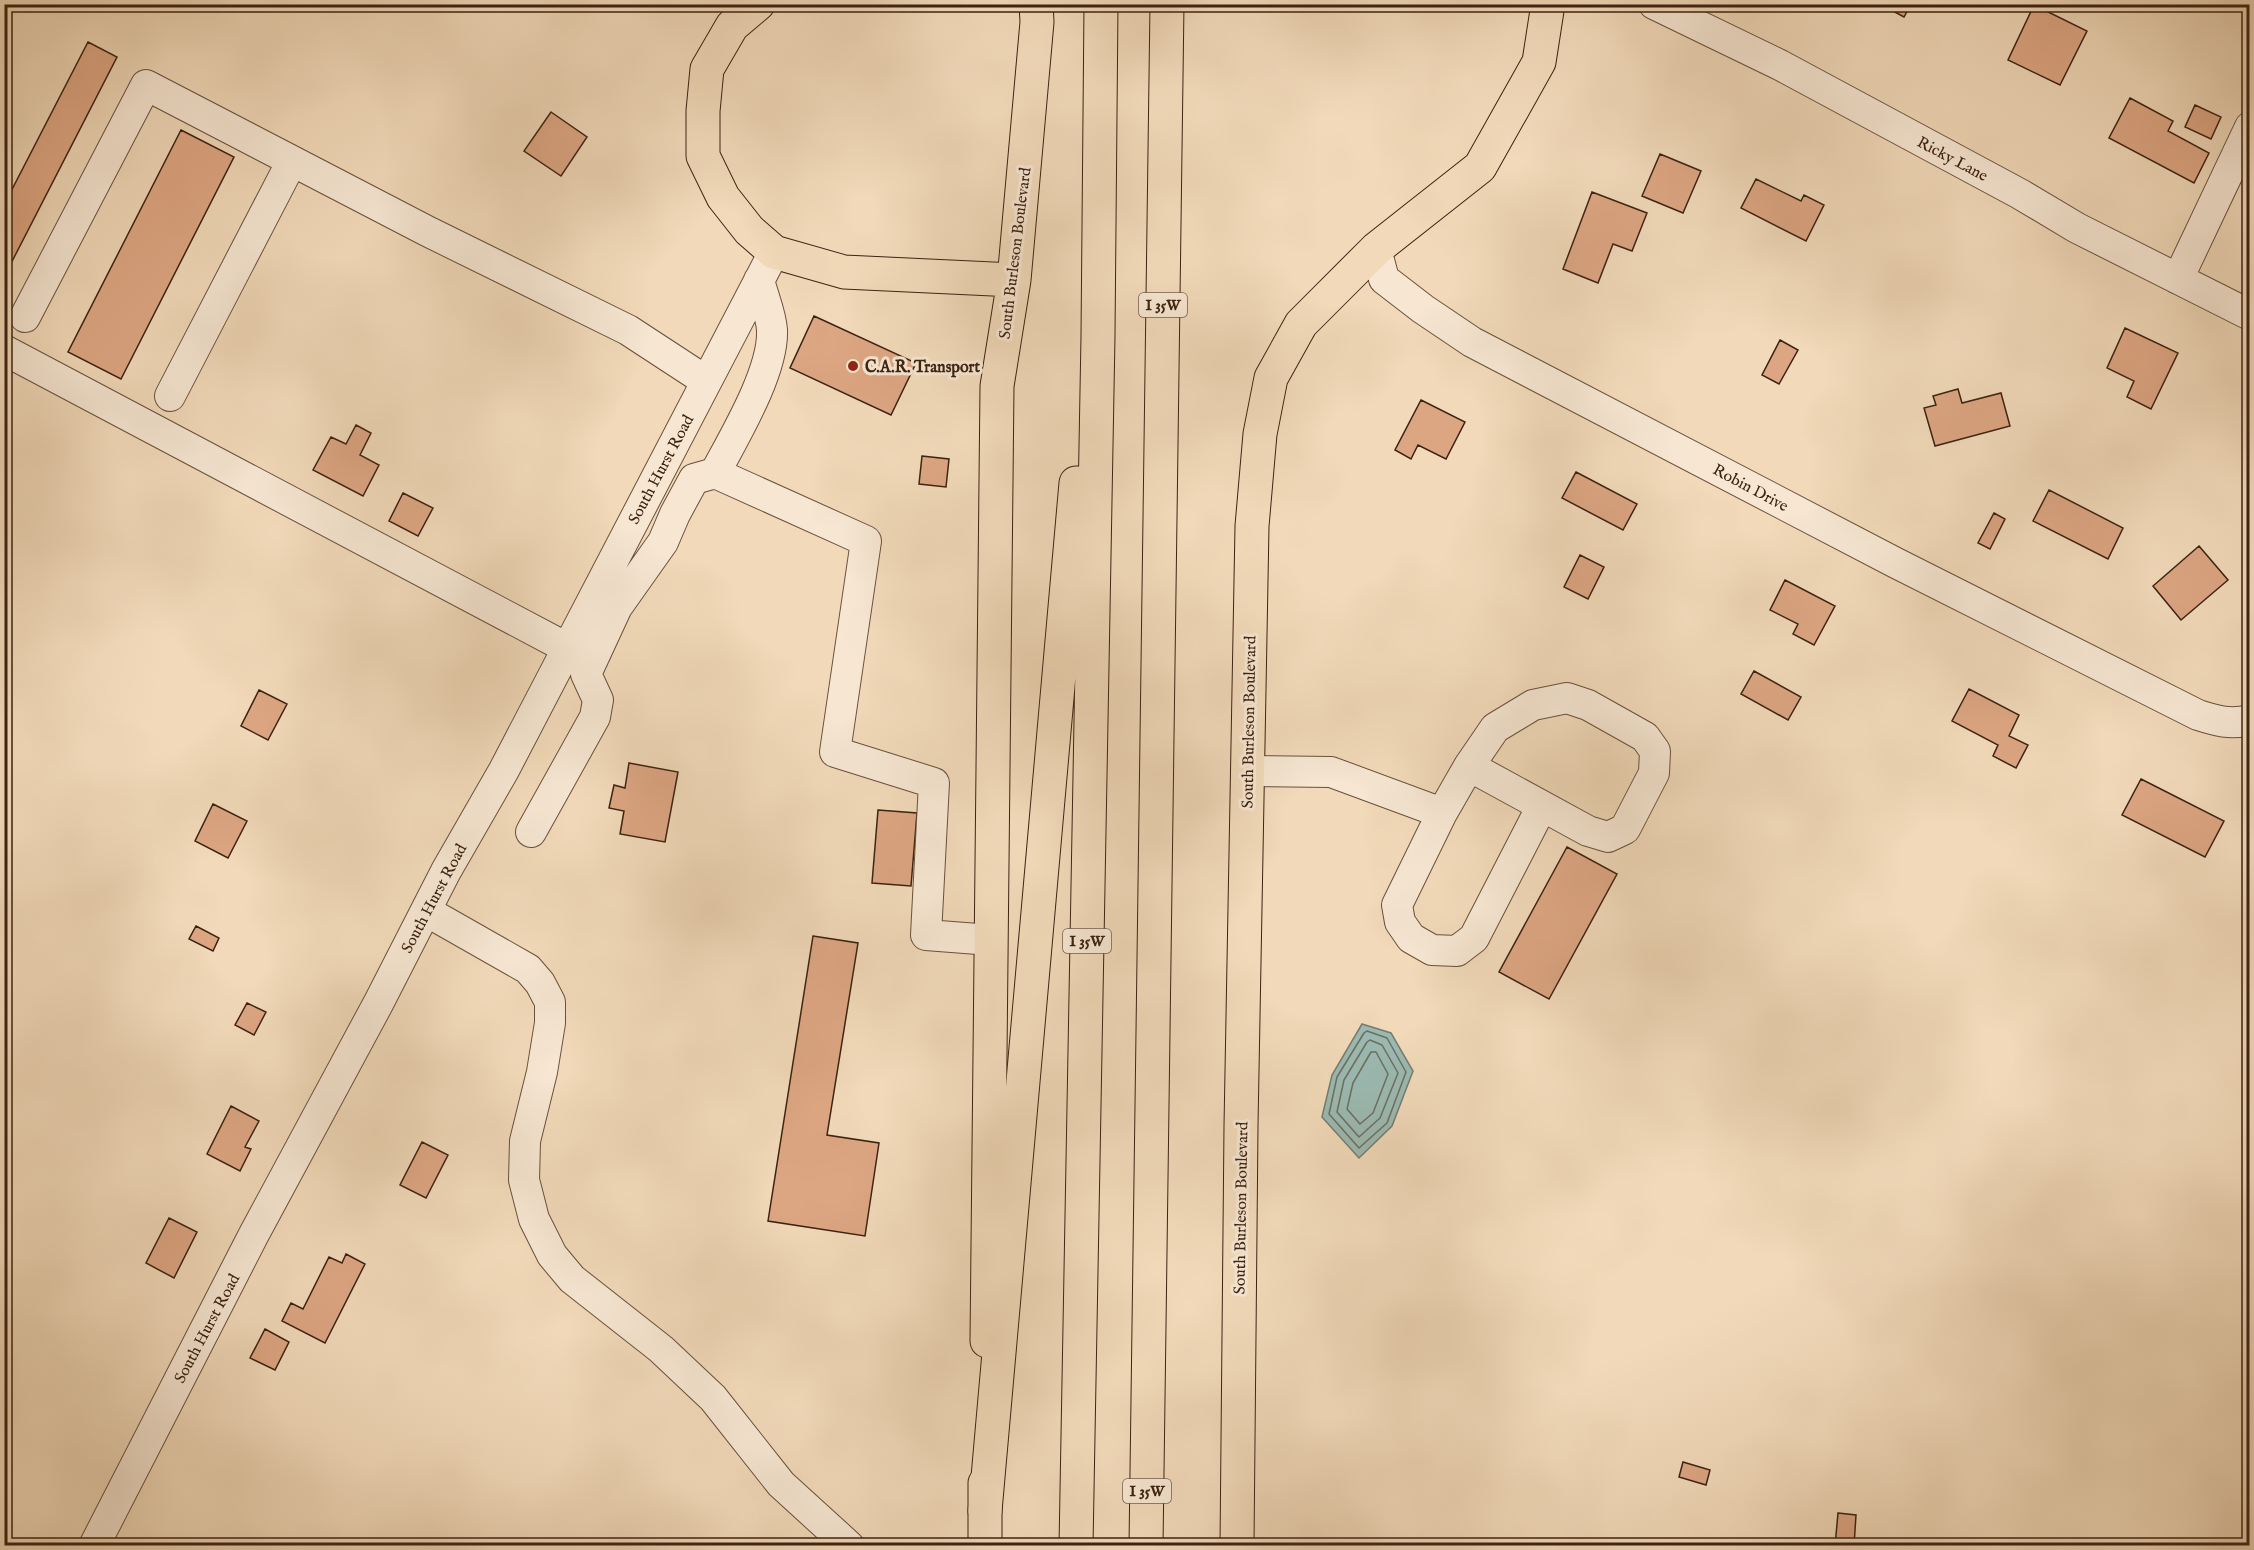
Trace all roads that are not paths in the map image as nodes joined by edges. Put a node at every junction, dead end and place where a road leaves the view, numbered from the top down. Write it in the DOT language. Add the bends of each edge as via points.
graph roads {
  1 [pos="758,4"];
  2 [pos="1036,4"];
  3 [pos="1101,4"];
  4 [pos="1167,4"];
  5 [pos="1548,4"];
  6 [pos="1654,4"];
  7 [pos="2250,127"];
  8 [pos="292,161"];
  9 [pos="1376,249"];
  10 [pos="774,252"];
  11 [pos="2178,279"];
  12 [pos="759,280"];
  13 [pos="1014,280"];
  14 [pos="2250,315"];
  15 [pos="25,317"];
  16 [pos="1098,336"];
  17 [pos="4,351"];
  18 [pos="706,381"];
  19 [pos="170,396"];
  20 [pos="715,473"];
  21 [pos="567,648"];
  22 [pos="2250,720"];
  23 [pos="1469,766"];
  24 [pos="1247,771"];
  25 [pos="1542,806"];
  26 [pos="1442,813"];
  27 [pos="531,832"];
  28 [pos="426,911"];
  29 [pos="991,940"];
  30 [pos="1148,1436"];
  31 [pos="985,1511"];
  32 [pos="94,1545"];
  33 [pos="849,1545"];
  34 [pos="985,1545"];
  35 [pos="1076,1545"];
  36 [pos="1146,1545"];
  37 [pos="1167,1545"];
  38 [pos="1237,1545"];
  1 -- 10 [label="main road" via="732,26 707,69 704,156 723,197 748,230"];
  2 -- 13 [label="main road, South Burleson Boulevard"];
  3 -- 16 [label="main road, I 35W"];
  4 -- 30 [label="main road, I 35W"];
  5 -- 9 [label="main road, South Burleson Boulevard" via="1539,62 1480,167"];
  6 -- 11 [label="street, Ricky Lane" via="1780,65"];
  7 -- 11 [label="street"];
  8 -- 15 [label="street" via="146,85"];
  8 -- 18 [label="street" via="628,330"];
  8 -- 19 [label="street"];
  9 -- 22 [label="street, Robin Drive" via="1384,279 1472,342 2198,715 2224,724"];
  9 -- 24 [label="main road, South Burleson Boulevard" via="1302,324 1271,378 1260,434 1252,526"];
  10 -- 12 [label="street, South Hurst Road"];
  10 -- 13 [label="main road" via="844,272"];
  11 -- 14 [label="street, Ricky Lane"];
  12 -- 18 [label="street, South Hurst Road"];
  12 -- 20 [label="street" via="772,330 768,359 748,410"];
  13 -- 29 [label="main road, South Burleson Boulevard" via="997,386"];
  16 -- 31 [label="main road" via="1075,487"];
  16 -- 35 [label="main road, I 35W"];
  17 -- 21 [label="street"];
  18 -- 21 [label="street, South Hurst Road"];
  20 -- 27 [label="street" via="694,478 663,543 617,607 586,674 598,700 595,717"];
  20 -- 29 [label="street" via="866,541 835,752 934,783 926,935"];
  21 -- 28 [label="street, South Hurst Road"];
  23 -- 25 [label="street"];
  23 -- 25 [label="street" via="1496,728 1533,705 1567,698 1588,705 1645,737 1655,751 1654,773 1625,829 1608,837 1588,831"];
  23 -- 26 [label="street"];
  24 -- 26 [label="street" via="1332,772"];
  24 -- 38 [label="main road, South Burleson Boulevard"];
  25 -- 26 [label="street" via="1474,938 1457,951 1432,950 1411,938 1400,922 1396,905"];
  28 -- 32 [label="street, South Hurst Road"];
  28 -- 33 [label="street" via="528,969 550,1002 542,1072 525,1141 524,1180 534,1219 552,1255 572,1279 661,1349 713,1398 781,1484"];
  29 -- 31 [label="main road, South Burleson Boulevard"];
  30 -- 36 [label="main road, I 35W"];
  30 -- 37 [label="main road" via="1167,1504"];
  31 -- 34 [label="main road, South Burleson Boulevard"];
}
